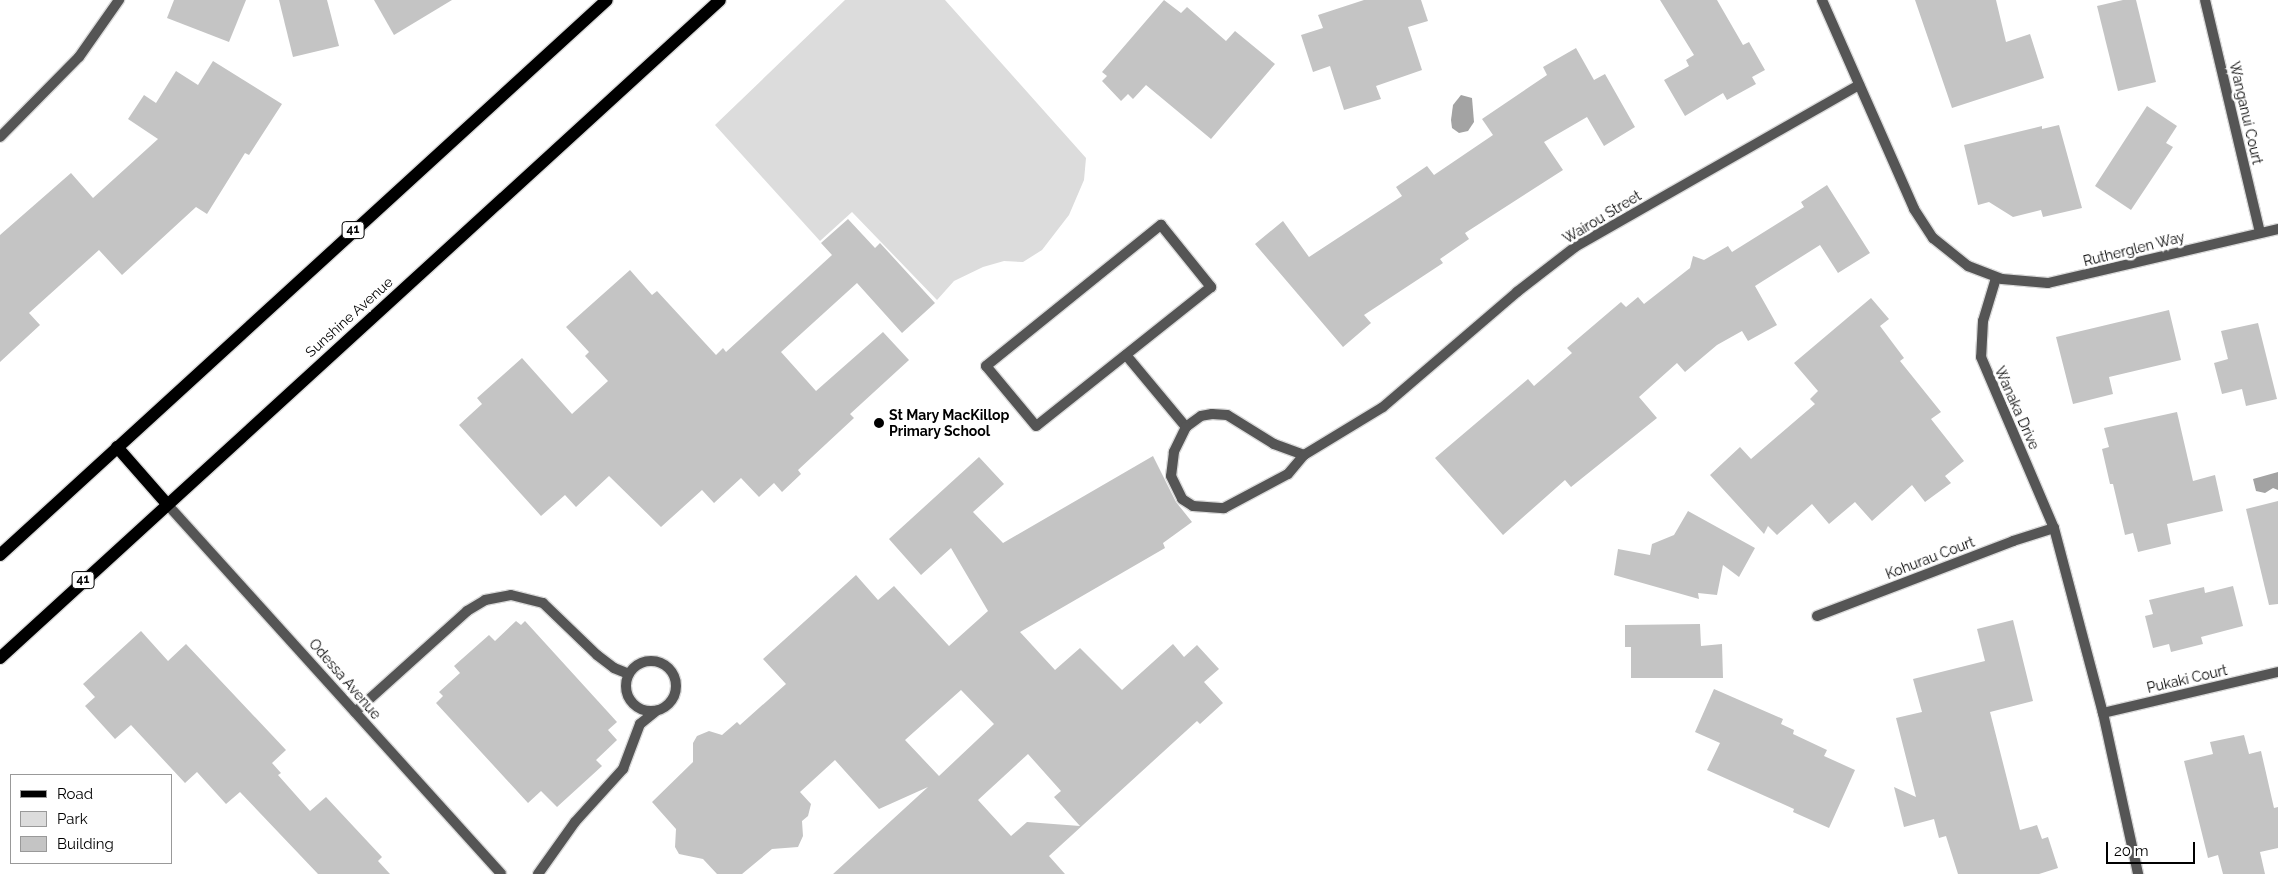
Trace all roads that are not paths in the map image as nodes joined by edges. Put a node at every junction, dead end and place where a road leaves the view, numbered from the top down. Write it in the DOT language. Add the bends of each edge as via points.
graph roads {
  1 [pos="119,0"];
  2 [pos="602,0"];
  3 [pos="607,0"];
  4 [pos="720,0"];
  5 [pos="1822,0"];
  6 [pos="2205,0"];
  7 [pos="590,15"];
  8 [pos="1859,85"];
  9 [pos="0,137"];
  10 [pos="2278,229"];
  11 [pos="2260,233"];
  12 [pos="1996,278"];
  13 [pos="1126,355"];
  14 [pos="1186,427"];
  15 [pos="117,447"];
  16 [pos="1304,455"];
  17 [pos="167,504"];
  18 [pos="2054,528"];
  19 [pos="0,555"];
  20 [pos="1817,616"];
  21 [pos="0,658"];
  22 [pos="2278,672"];
  23 [pos="630,674"];
  24 [pos="656,711"];
  25 [pos="356,712"];
  26 [pos="2103,713"];
  27 [pos="501,874"];
  28 [pos="538,874"];
  29 [pos="2138,874"];
  1 -- 9 [label="street" via="79,57"];
  2 -- 7 [label="main road"];
  3 -- 7 [label="main road, 41"];
  4 -- 17 [label="main road, Sunshine Avenue / 41"];
  5 -- 8 [label="street"];
  6 -- 11 [label="street, Wanganui Court"];
  7 -- 15 [label="main road, 41"];
  8 -- 12 [label="street" via="1923,224 1958,260"];
  8 -- 16 [label="street, Wairou Street" via="1575,247 1517,292 1383,407"];
  10 -- 11 [label="street, Rutherglen Way"];
  11 -- 12 [label="street, Rutherglen Way" via="2048,283"];
  12 -- 18 [label="street, Wanaka Drive" via="1983,322 1981,357"];
  13 -- 13 [label="street" via="1212,287 1161,225 986,366 1036,426"];
  13 -- 14 [label="street"];
  14 -- 16 [label="street" via="1201,416 1227,416 1274,444"];
  14 -- 16 [label="street, Wairou Street" via="1174,452 1171,476 1182,499 1193,506 1224,508 1288,474"];
  15 -- 17 [label="main road"];
  15 -- 19 [label="main road, 41"];
  17 -- 21 [label="main road, Sunshine Avenue / 41"];
  17 -- 25 [label="street, Odessa Avenue"];
  18 -- 20 [label="street, Kohurau Court" via="2013,540"];
  18 -- 26 [label="street, Wanaka Drive"];
  22 -- 26 [label="street, Pukaki Court"];
  23 -- 24 [label="street" via="626,689 634,704 648,712"];
  23 -- 24 [label="street" via="642,663 650,661 666,666 672,672 676,680 675,696"];
  23 -- 25 [label="street" via="614,668 597,655 543,602 512,595 485,600 467,611"];
  24 -- 28 [label="street" via="637,728 623,769 575,822"];
  25 -- 27 [label="street, Odessa Avenue"];
  26 -- 29 [label="street, Wanaka Drive"];
}
